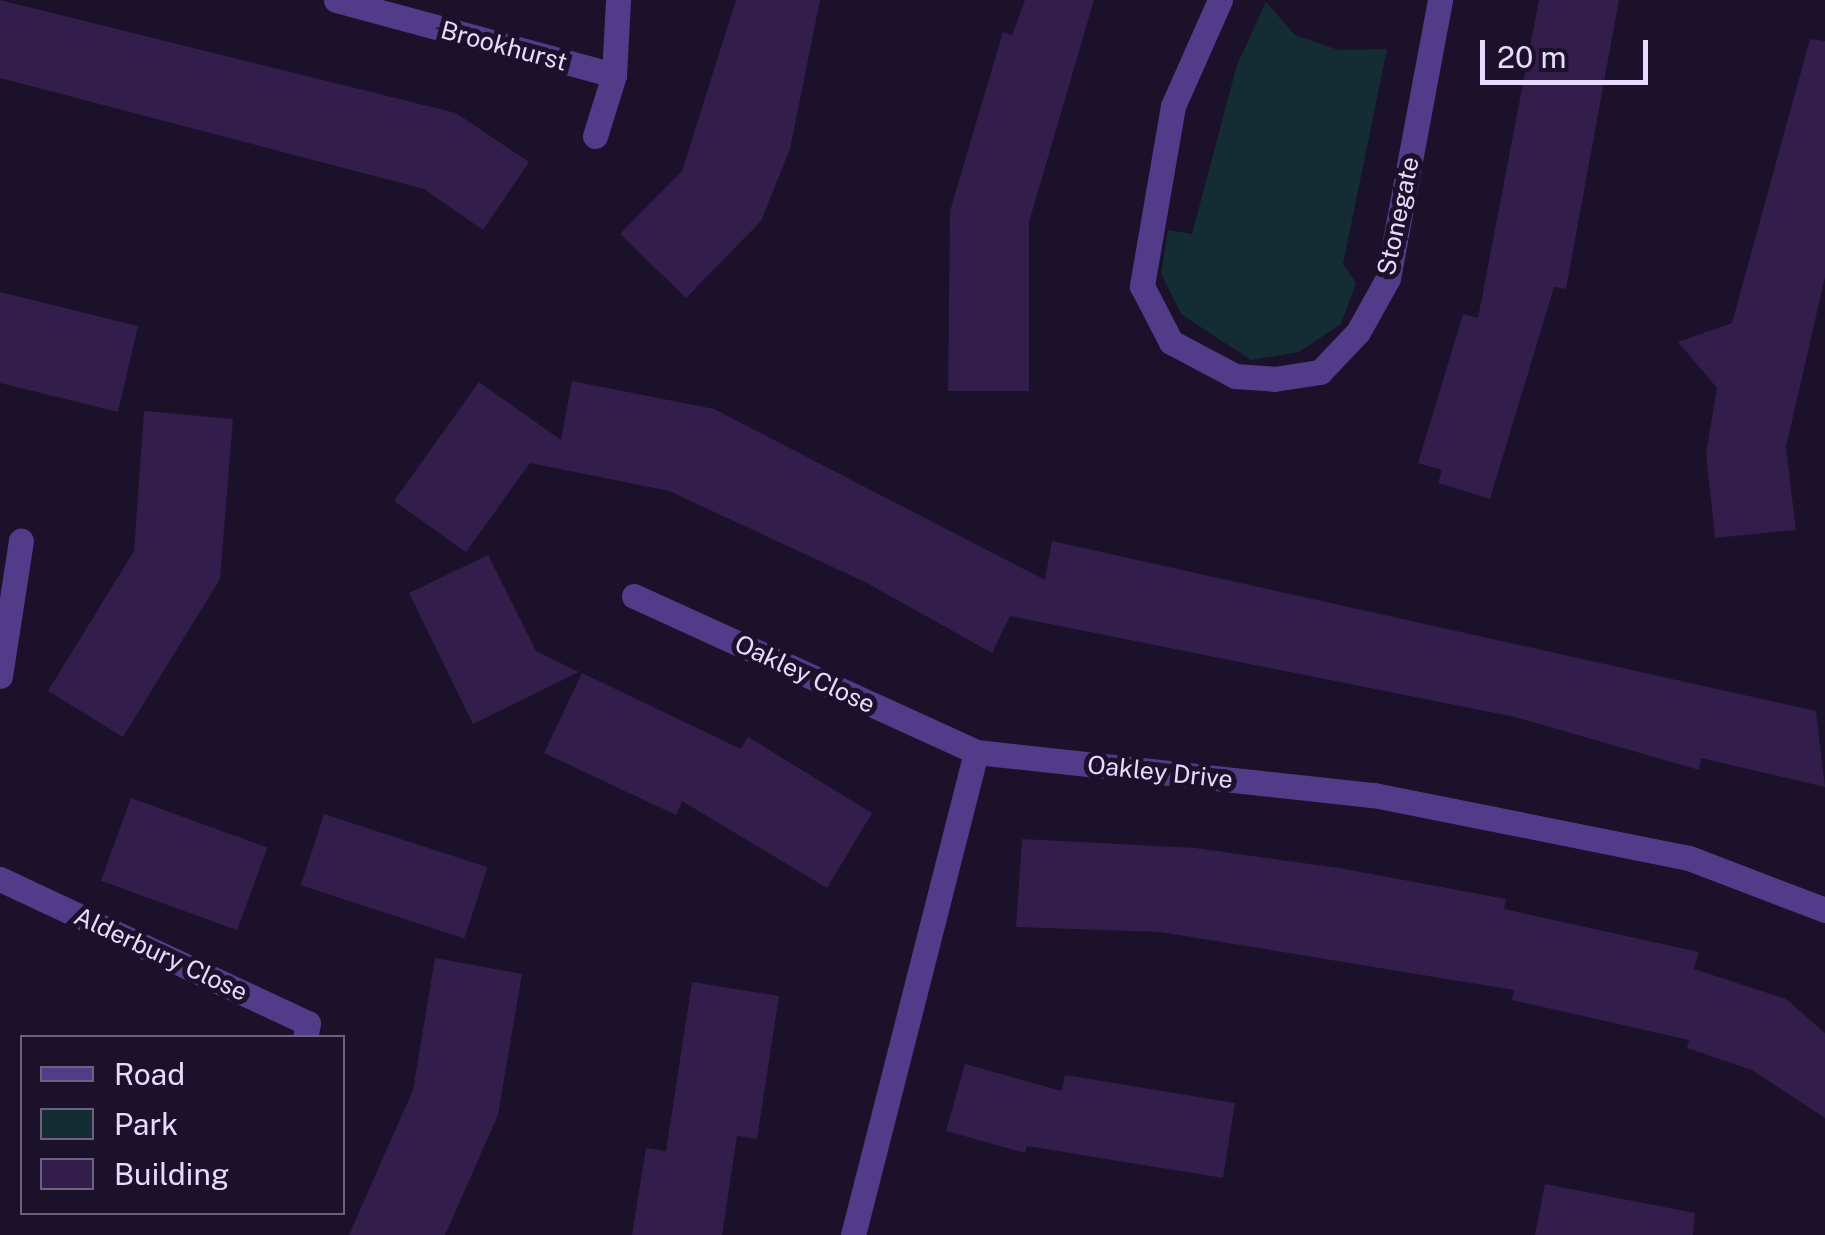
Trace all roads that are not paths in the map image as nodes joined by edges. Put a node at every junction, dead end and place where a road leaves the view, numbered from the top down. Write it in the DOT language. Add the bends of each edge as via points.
graph roads {
  1 [pos="336,0"];
  2 [pos="618,0"];
  3 [pos="1220,0"];
  4 [pos="1440,0"];
  5 [pos="614,76"];
  6 [pos="595,136"];
  7 [pos="21,541"];
  8 [pos="634,596"];
  9 [pos="0,676"];
  10 [pos="976,752"];
  11 [pos="0,879"];
  12 [pos="1825,910"];
  13 [pos="306,1035"];
  14 [pos="853,1235"];
  1 -- 5 [label="street, Brookhurst"];
  2 -- 5 [label="street"];
  3 -- 4 [label="street, Stonegate" via="1173,106 1142,286 1171,342 1235,376 1274,380 1320,372 1358,332 1388,278"];
  5 -- 6 [label="street"];
  7 -- 9 [label="street"];
  8 -- 10 [label="street, Oakley Close"];
  10 -- 12 [label="street, Oakley Drive" via="1374,795 1689,858"];
  10 -- 14 [label="street"];
  11 -- 13 [label="street, Alderbury Close" via="308,1023"];
}
